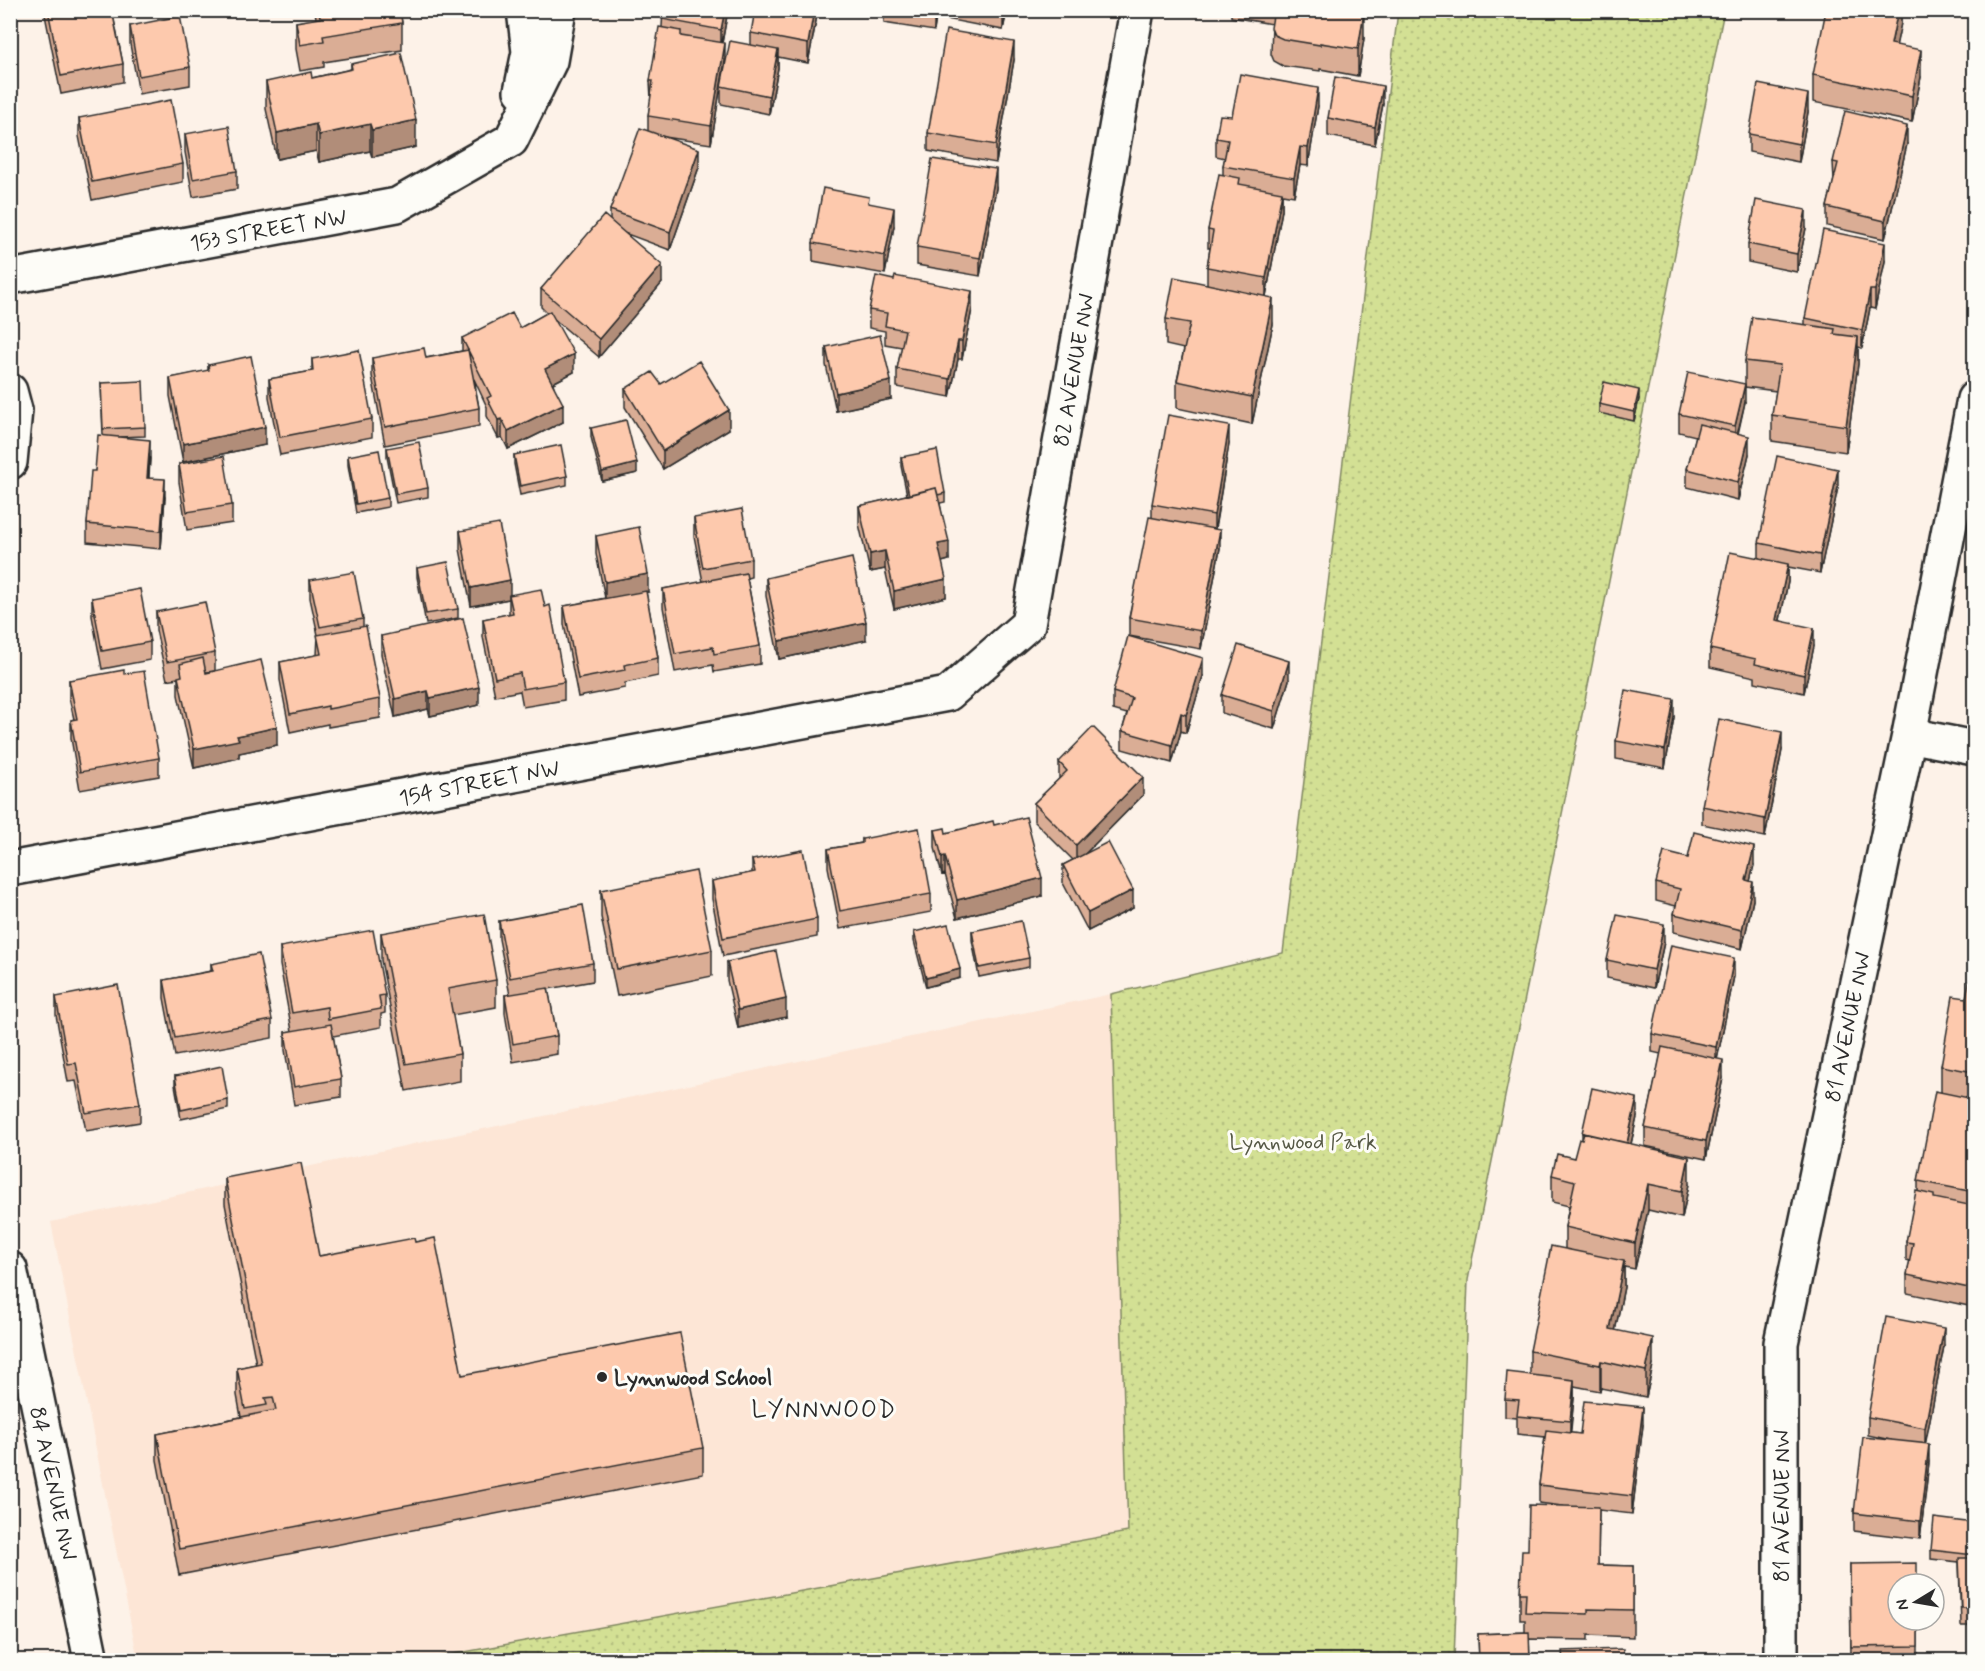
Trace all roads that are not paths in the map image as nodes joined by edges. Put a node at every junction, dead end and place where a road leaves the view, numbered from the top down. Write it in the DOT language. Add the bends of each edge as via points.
graph roads {
  1 [pos="524,10"];
  2 [pos="559,10"];
  3 [pos="1137,10"];
  4 [pos="511,140"];
  5 [pos="10,277"];
  6 [pos="10,391"];
  7 [pos="1974,399"];
  8 [pos="10,462"];
  9 [pos="948,694"];
  10 [pos="1909,735"];
  11 [pos="1974,748"];
  12 [pos="10,869"];
  13 [pos="10,1269"];
  14 [pos="91,1660"];
  15 [pos="1781,1660"];
  1 -- 4 [label="street" via="529,52"];
  2 -- 4 [label="street" via="550,61"];
  3 -- 9 [label="street, 82 AVENUE NW" via="1028,624"];
  4 -- 5 [label="street, 153 STREET NW" via="397,205"];
  6 -- 8 [label="street" via="15,410"];
  7 -- 10 [label="street, 81 AVENUE NW"];
  9 -- 12 [label="street, 154 STREET NW"];
  10 -- 11 [label="street"];
  10 -- 15 [label="street, 81 AVENUE NW" via="1781,1343"];
  13 -- 14 [label="street, 84 AVENUE NW"];
}
